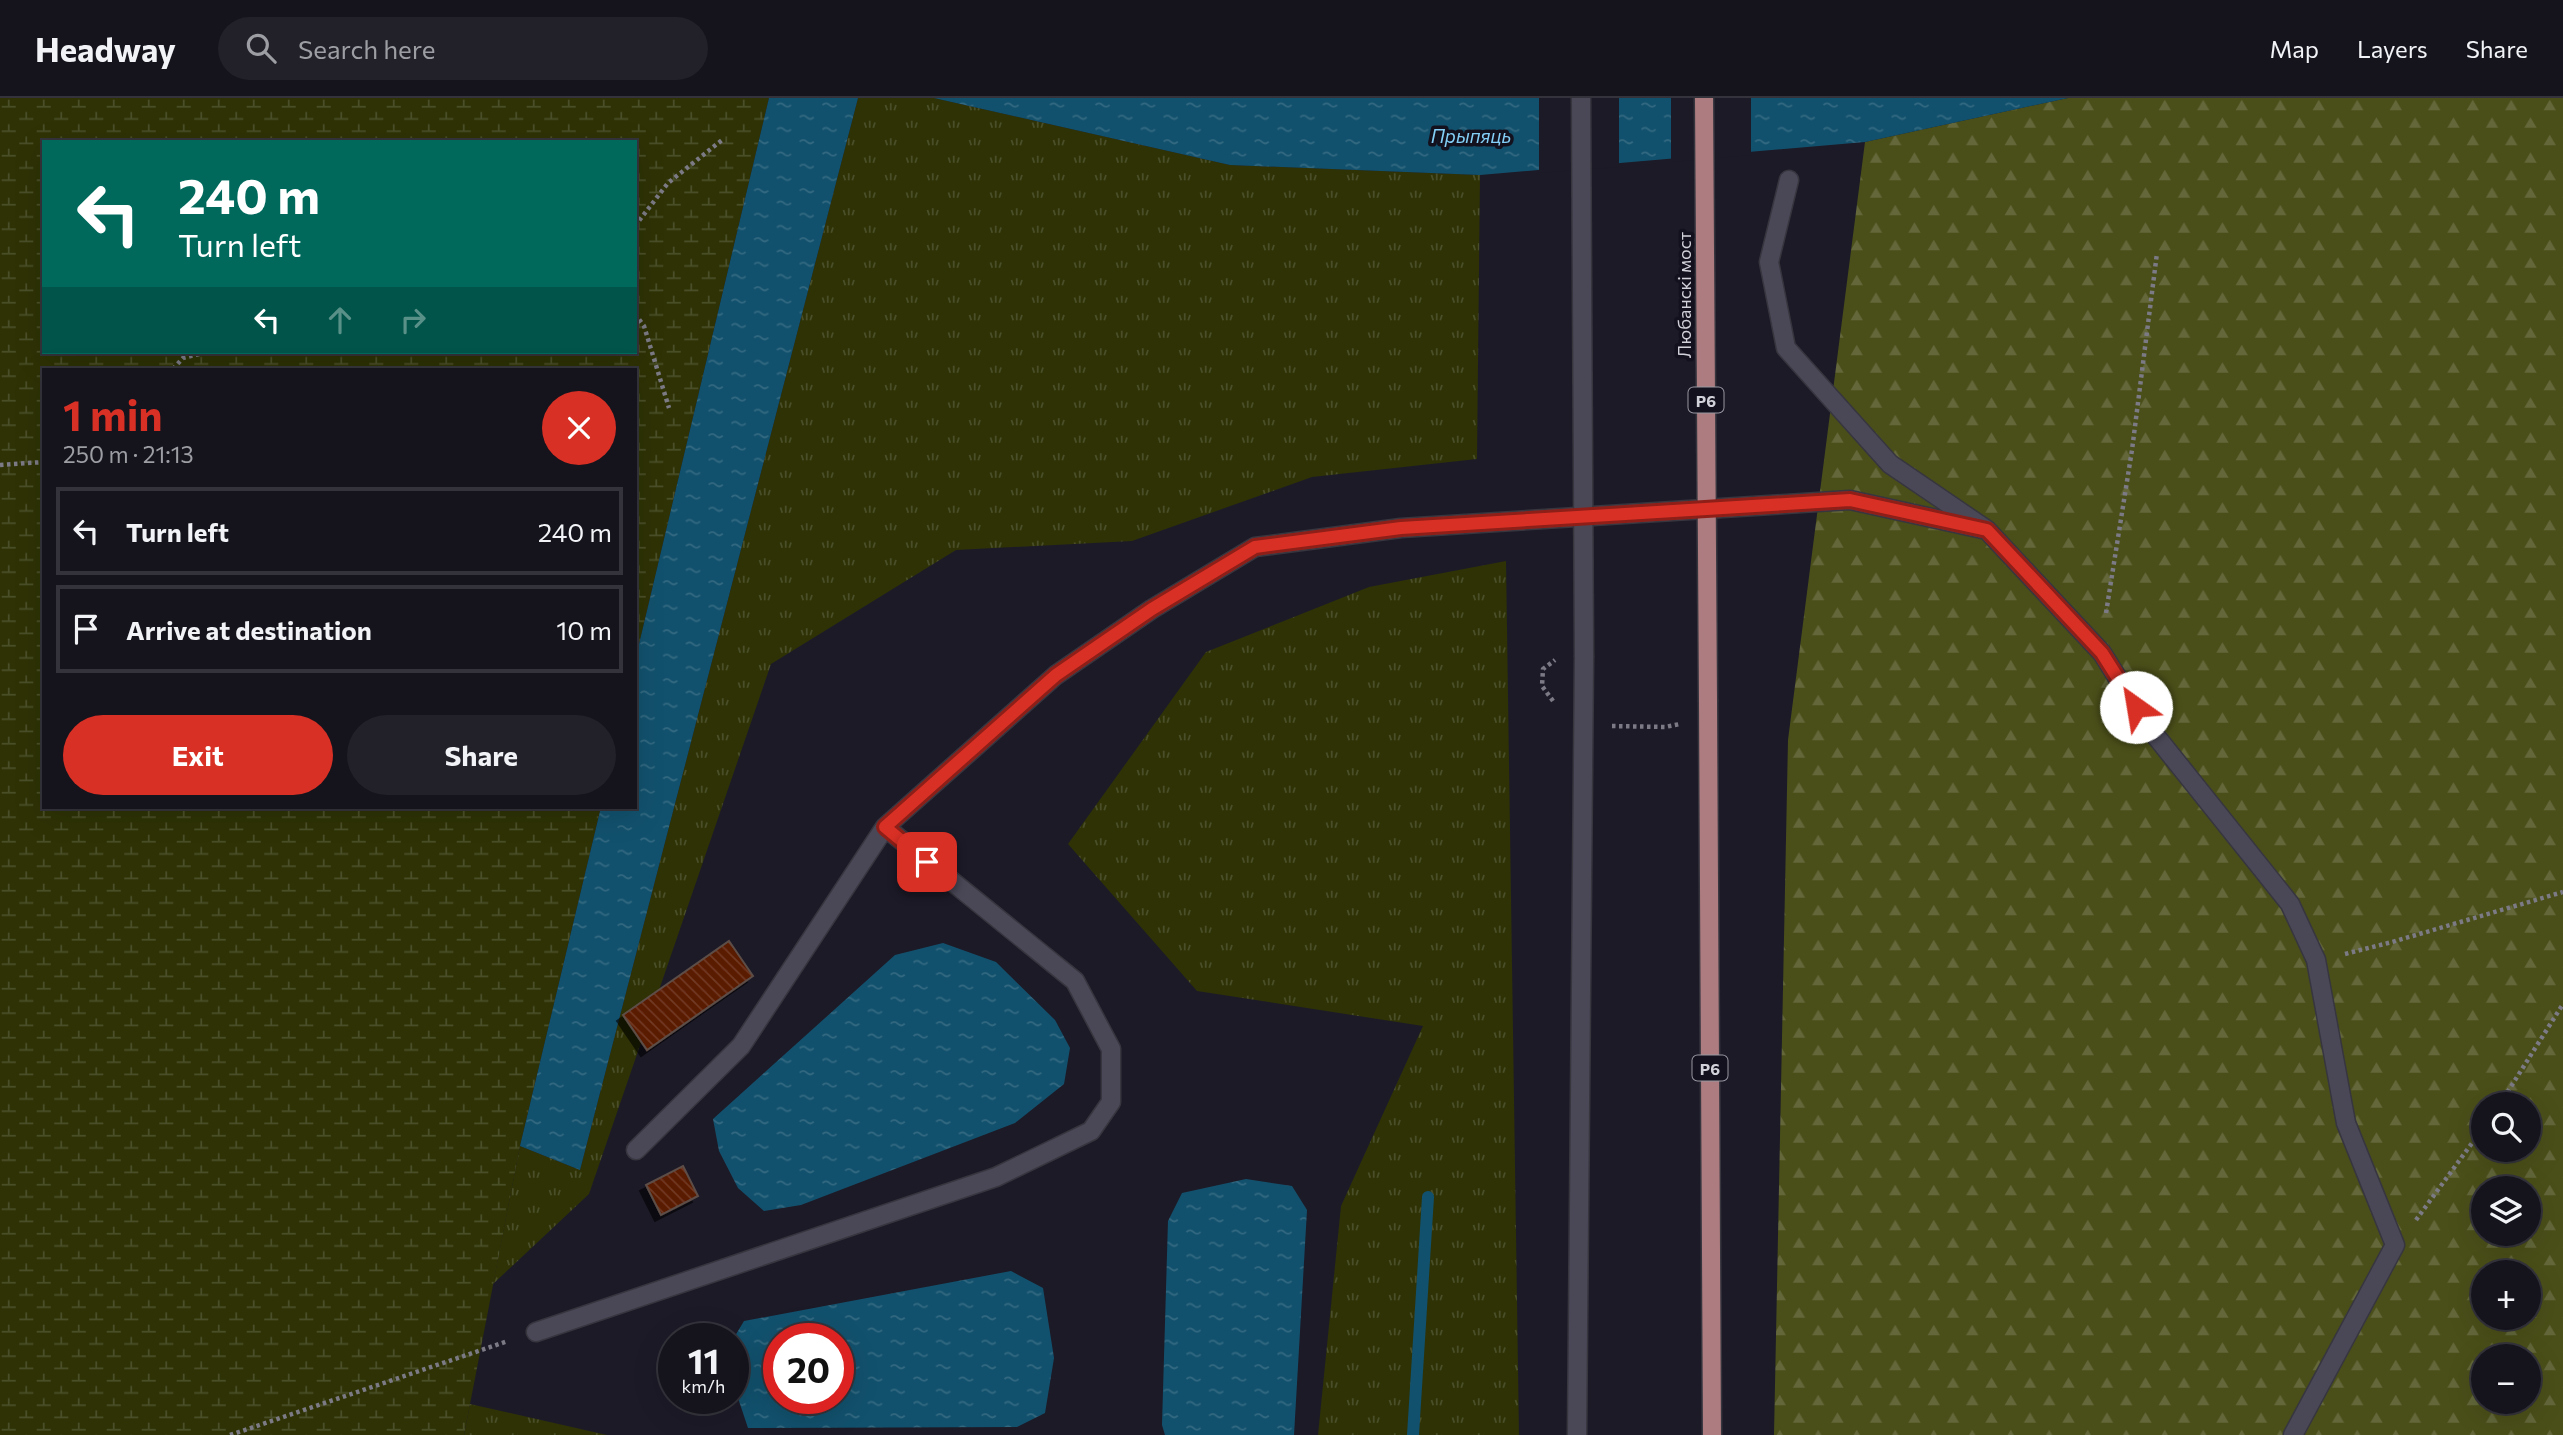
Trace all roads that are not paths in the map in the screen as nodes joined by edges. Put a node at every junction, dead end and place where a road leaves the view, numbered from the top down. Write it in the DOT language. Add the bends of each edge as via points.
graph roads {
  1 [pos="1581,98"];
  2 [pos="1704,98"];
  3 [pos="1789,180"];
  4 [pos="1987,530"];
  5 [pos="885,827"];
  6 [pos="636,1150"];
  7 [pos="536,1332"];
  8 [pos="1577,1435"];
  9 [pos="1712,1435"];
  10 [pos="2292,1435"];
  1 -- 8 [label="lane, bridge" via="1584,657"];
  2 -- 9 [label="main road, Любанскі мост / Р6, bridge"];
  3 -- 4 [label="lane" via="1769,262 1786,348 1890,464"];
  4 -- 5 [label="lane" via="1850,500 1401,528 1255,547 1152,609 1056,675"];
  4 -- 10 [label="lane" via="2102,653 2147,725 2290,904 2316,960 2346,1123 2395,1245"];
  5 -- 6 [label="lane" via="741,1046"];
  5 -- 7 [label="lane" via="1075,981 1111,1049 1111,1102 1091,1130 996,1177"];
}
